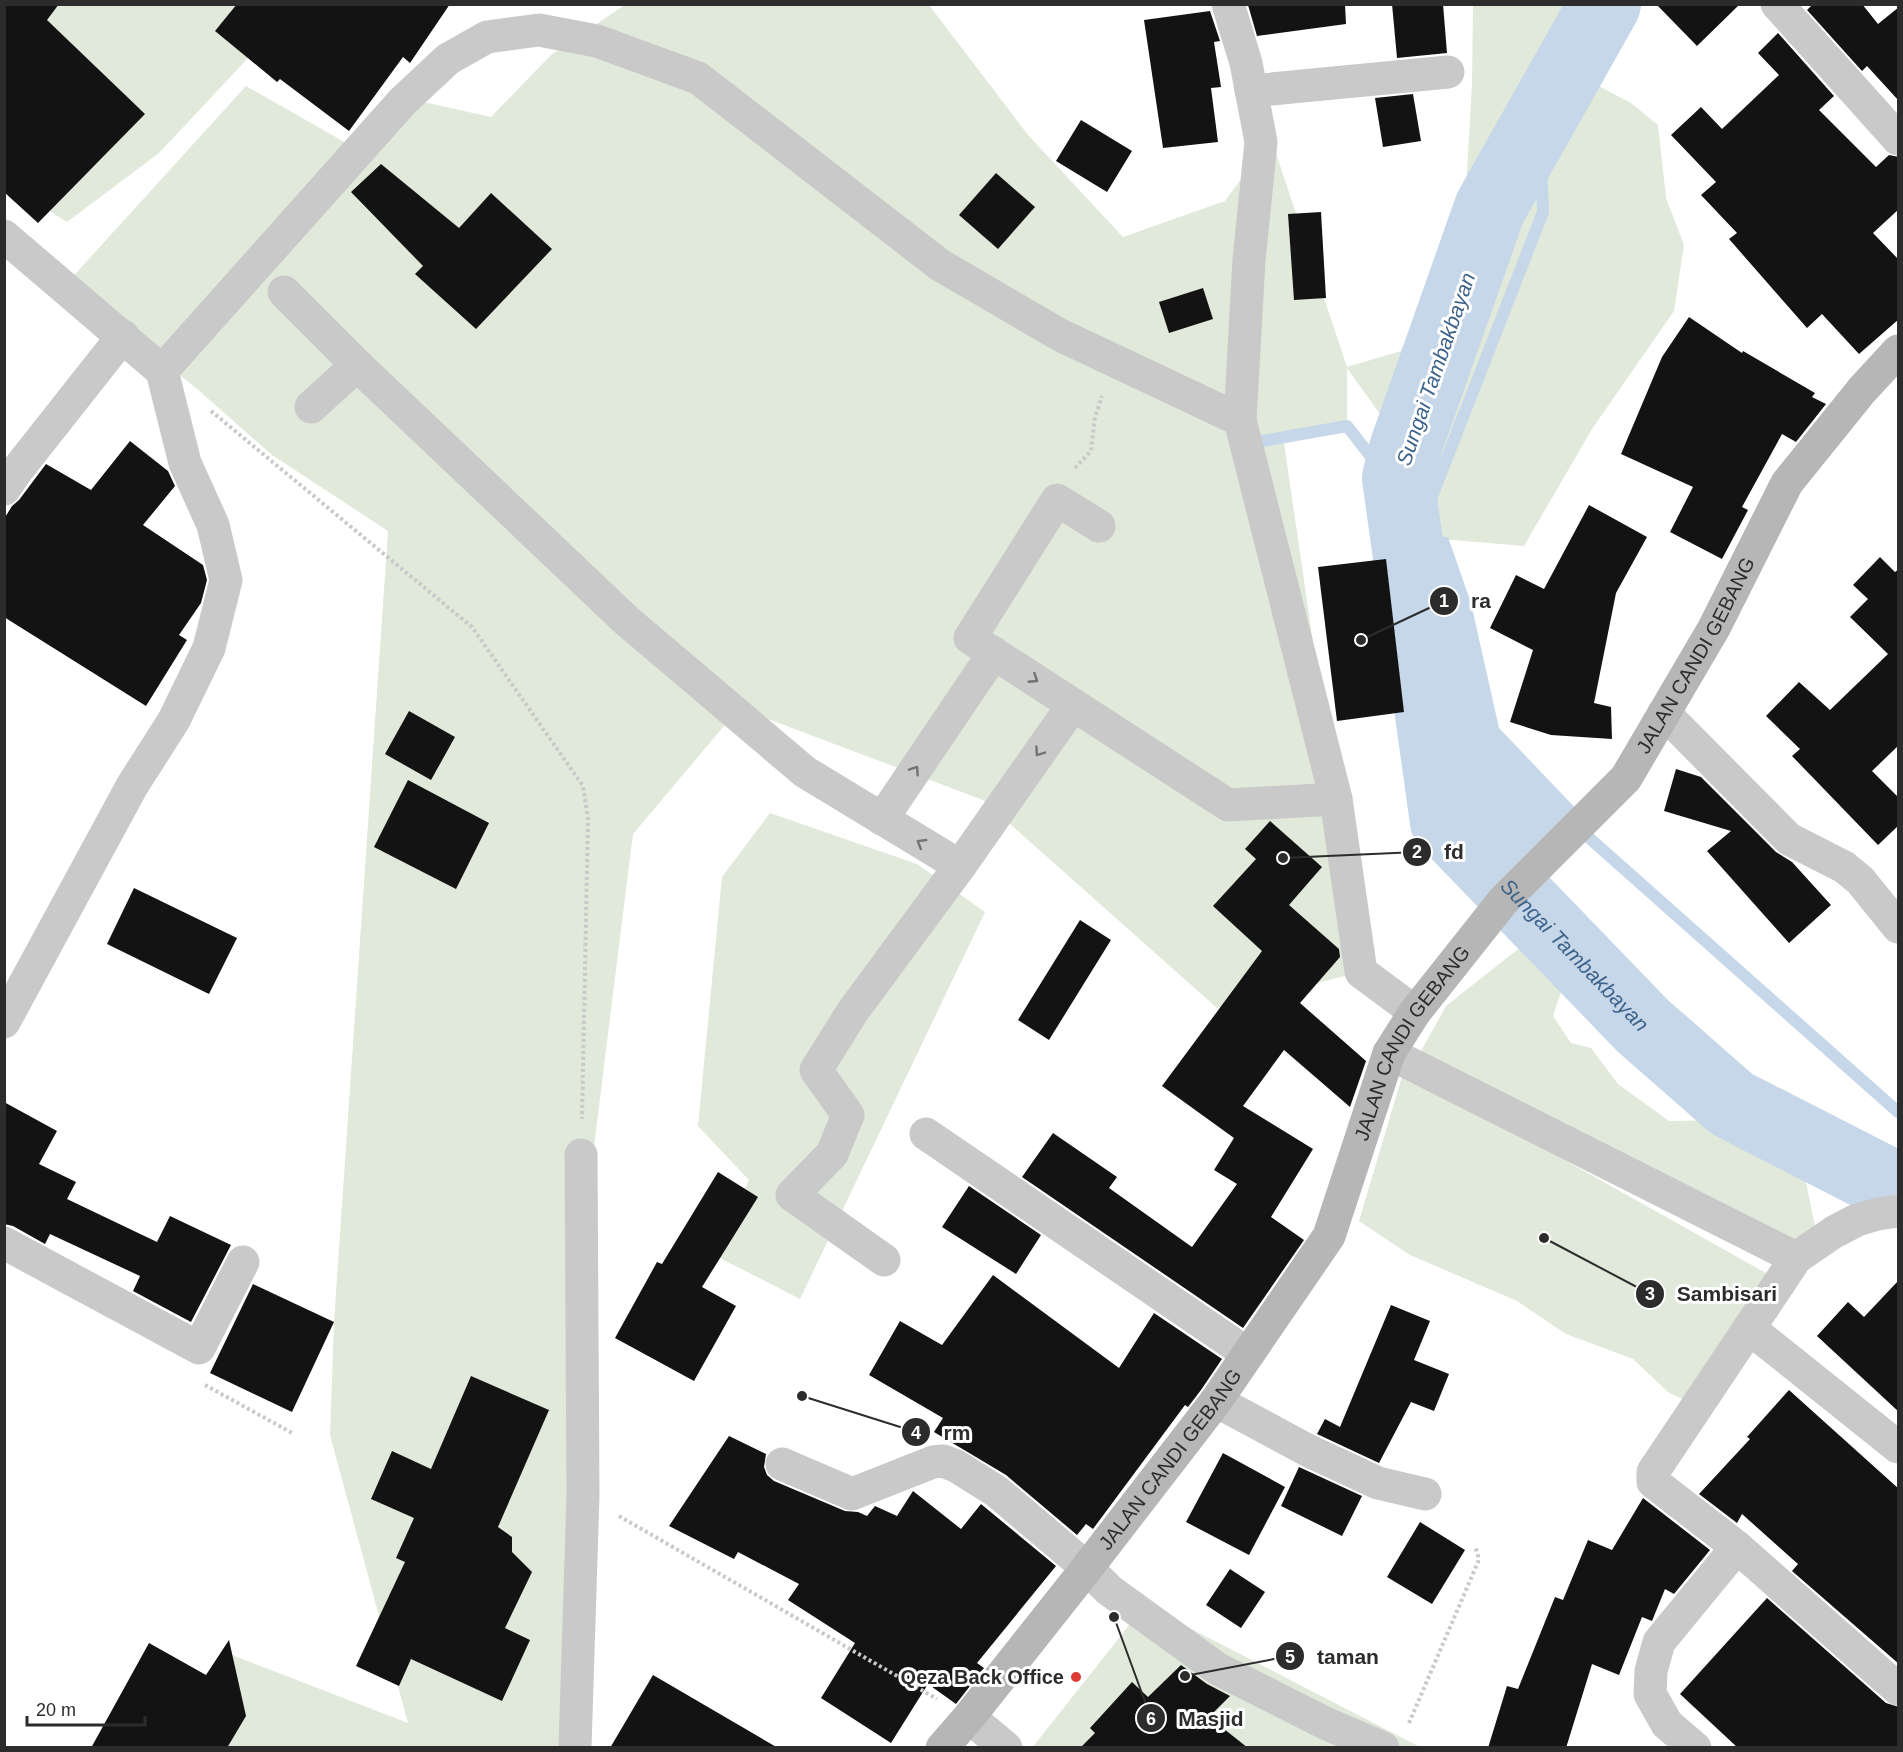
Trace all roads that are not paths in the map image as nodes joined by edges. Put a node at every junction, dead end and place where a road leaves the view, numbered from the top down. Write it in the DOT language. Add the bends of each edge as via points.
graph roads {
  1 [pos="1228,4"];
  2 [pos="1777,4"];
  3 [pos="1448,72"];
  4 [pos="1251,90"];
  5 [pos="1899,139"];
  6 [pos="4,236"];
  7 [pos="284,292"];
  8 [pos="123,336"];
  9 [pos="1899,351"];
  10 [pos="357,365"];
  11 [pos="162,371"];
  12 [pos="311,406"];
  13 [pos="1242,424"];
  14 [pos="4,489"];
  15 [pos="1099,526"];
  16 [pos="994,652"];
  17 [pos="1073,705"];
  18 [pos="1664,713"];
  19 [pos="1336,799"];
  20 [pos="882,819"];
  21 [pos="960,866"];
  22 [pos="1899,927"];
  23 [pos="1415,1012"];
  24 [pos="4,1022"];
  25 [pos="1389,1053"];
  26 [pos="926,1134"];
  27 [pos="581,1155"];
  28 [pos="1899,1211"];
  29 [pos="4,1243"];
  30 [pos="1796,1258"];
  31 [pos="884,1260"];
  32 [pos="243,1262"];
  33 [pos="1749,1328"];
  34 [pos="1248,1354"];
  35 [pos="1216,1401"];
  36 [pos="1899,1447"];
  37 [pos="782,1464"];
  38 [pos="1425,1494"];
  39 [pos="1737,1547"];
  40 [pos="1087,1568"];
  41 [pos="1899,1689"];
  42 [pos="969,1717"];
  43 [pos="575,1748"];
  44 [pos="942,1748"];
  45 [pos="1006,1748"];
  46 [pos="1383,1748"];
  47 [pos="1695,1748"];
  1 -- 4 [label="street"];
  2 -- 5 [label="street"];
  3 -- 4 [label="street"];
  4 -- 13 [label="street" via="1261,142 1249,260"];
  6 -- 8 [label="street"];
  7 -- 10 [label="street"];
  8 -- 11 [label="street"];
  8 -- 14 [label="street"];
  9 -- 18 [label="main road, JALAN CANDI GEBANG" via="1787,483 1714,628"];
  10 -- 12 [label="street"];
  10 -- 20 [label="street" via="627,621 805,772"];
  11 -- 13 [label="street" via="403,101 448,59 487,37 539,30 597,41 698,78 940,265 1060,335"];
  11 -- 24 [label="street" via="185,463 213,525 226,580 209,648 174,720 132,786"];
  13 -- 19 [label="street"];
  15 -- 16 [label="street" via="1057,500 970,638"];
  16 -- 17 [label="street, one-way"];
  20 -- 16 [label="street, one-way"];
  17 -- 19 [label="street" via="1228,805"];
  17 -- 21 [label="street, one-way"];
  18 -- 22 [label="street" via="1789,839 1844,867 1860,880"];
  18 -- 23 [label="main road, JALAN CANDI GEBANG" via="1626,778 1503,901"];
  19 -- 23 [label="street" via="1361,972"];
  21 -- 20 [label="street, one-way"];
  21 -- 31 [label="street" via="853,1011 816,1070 848,1115 831,1154 792,1195"];
  23 -- 25 [label="main road, JALAN CANDI GEBANG"];
  25 -- 30 [label="street"];
  25 -- 34 [label="main road, JALAN CANDI GEBANG" via="1329,1236"];
  26 -- 34 [label="street"];
  27 -- 43 [label="street" via="582,1495"];
  28 -- 30 [label="street" via="1857,1220"];
  29 -- 32 [label="street" via="199,1348"];
  30 -- 33 [label="street"];
  33 -- 36 [label="street"];
  33 -- 39 [label="street" via="1653,1472 1653,1482"];
  34 -- 35 [label="main road, JALAN CANDI GEBANG"];
  35 -- 38 [label="street" via="1309,1452 1378,1483"];
  35 -- 40 [label="main road, JALAN CANDI GEBANG"];
  37 -- 40 [label="street" via="852,1494 944,1461 996,1491"];
  39 -- 41 [label="street"];
  39 -- 47 [label="street" via="1659,1642 1651,1671 1650,1694 1666,1724"];
  40 -- 42 [label="main road, JALAN CANDI GEBANG"];
  40 -- 46 [label="street" via="1110,1590 1218,1669"];
  42 -- 44 [label="main road, JALAN CANDI GEBANG"];
  42 -- 45 [label="street"];
}
